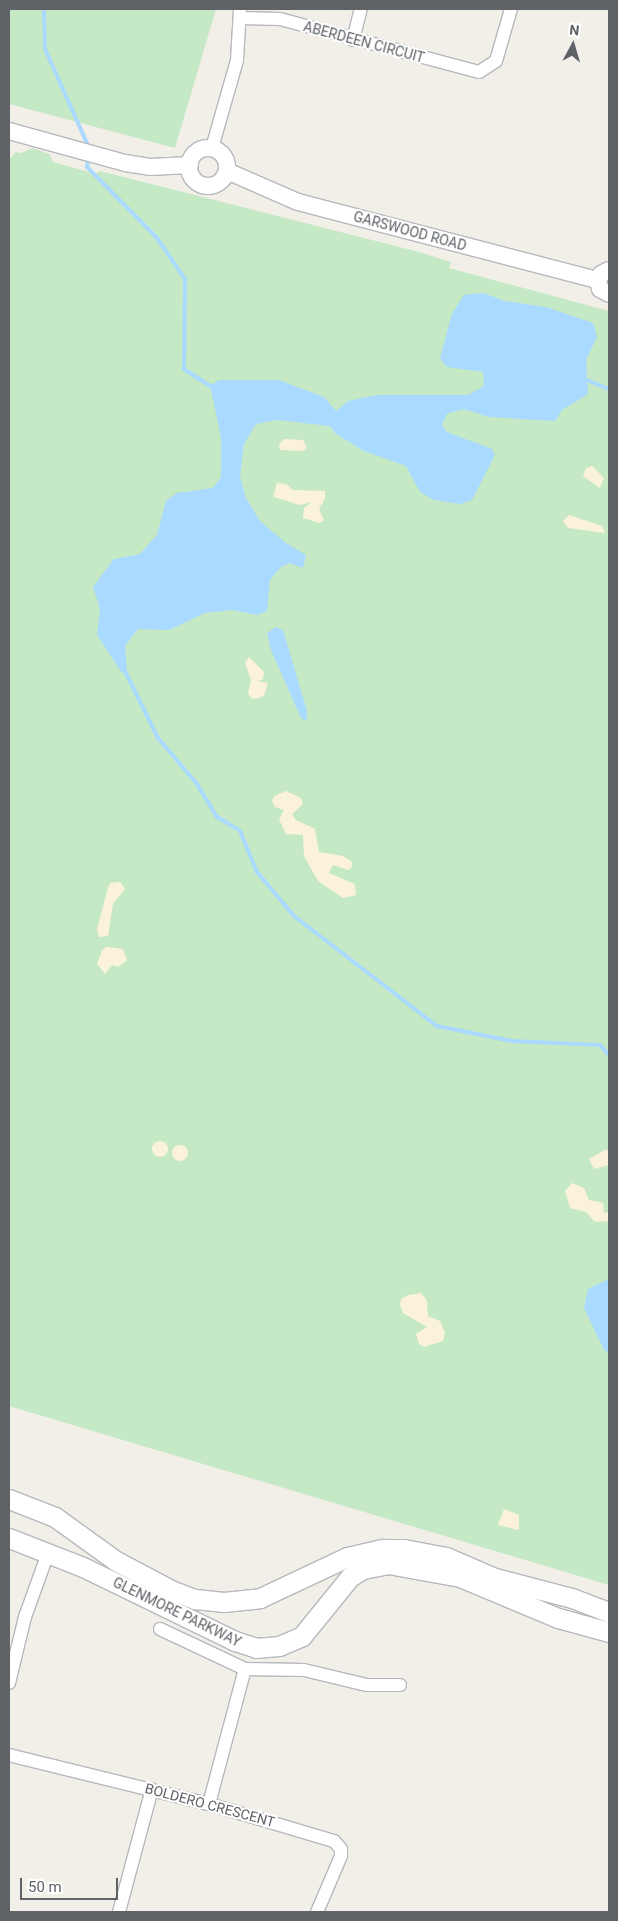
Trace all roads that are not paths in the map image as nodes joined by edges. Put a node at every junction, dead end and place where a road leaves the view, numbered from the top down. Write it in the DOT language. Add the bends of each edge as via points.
graph roads {
  1 [pos="361,9"];
  2 [pos="511,9"];
  3 [pos="240,14"];
  4 [pos="353,40"];
  5 [pos="9,131"];
  6 [pos="212,148"];
  7 [pos="190,165"];
  8 [pos="227,171"];
  9 [pos="604,275"];
  10 [pos="609,294"];
  11 [pos="9,1499"];
  12 [pos="9,1538"];
  13 [pos="48,1553"];
  14 [pos="132,1580"];
  15 [pos="609,1612"];
  16 [pos="160,1629"];
  17 [pos="609,1632"];
  18 [pos="245,1669"];
  19 [pos="9,1683"];
  20 [pos="400,1685"];
  21 [pos="9,1755"];
  22 [pos="152,1789"];
  23 [pos="208,1804"];
  24 [pos="119,1912"];
  25 [pos="316,1912"];
  1 -- 4 [label="street"];
  2 -- 4 [label="street, ABERDEEN CIRCUIT" via="498,58 489,74"];
  3 -- 4 [label="street, ABERDEEN CIRCUIT" via="274,18"];
  3 -- 6 [label="street, ABERDEEN CIRCUIT" via="237,60"];
  5 -- 7 [label="street" via="125,163 150,167"];
  6 -- 7 [label="street" via="198,152"];
  6 -- 8 [label="street" via="224,157"];
  7 -- 8 [label="street" via="192,176 201,184 216,184"];
  8 -- 9 [label="street, GARSWOOD ROAD" via="298,202"];
  9 -- 10 [label="street" via="600,289"];
  11 -- 14 [label="main road, GLENMORE PARKWAY" via="55,1517"];
  12 -- 13 [label="main road, GLENMORE PARKWAY"];
  13 -- 14 [label="main road, GLENMORE PARKWAY"];
  13 -- 19 [label="street" via="23,1623"];
  14 -- 15 [label="main road, GLENMORE PARKWAY" via="195,1599 236,1602 276,1592 347,1557 383,1549 404,1549 446,1556 495,1578 572,1598"];
  14 -- 17 [label="main road, GLENMORE PARKWAY" via="242,1644 271,1648 288,1643 308,1631 343,1584 357,1572 379,1565 397,1565 460,1578 558,1618"];
  16 -- 18 [label="street"];
  18 -- 20 [label="street" via="304,1670 366,1686"];
  18 -- 23 [label="street"];
  21 -- 22 [label="street, BOLDERO CRESCENT"];
  22 -- 23 [label="street, BOLDERO CRESCENT"];
  22 -- 24 [label="street"];
  23 -- 25 [label="street, BOLDERO CRESCENT" via="314,1833 339,1845 340,1858"];
}
